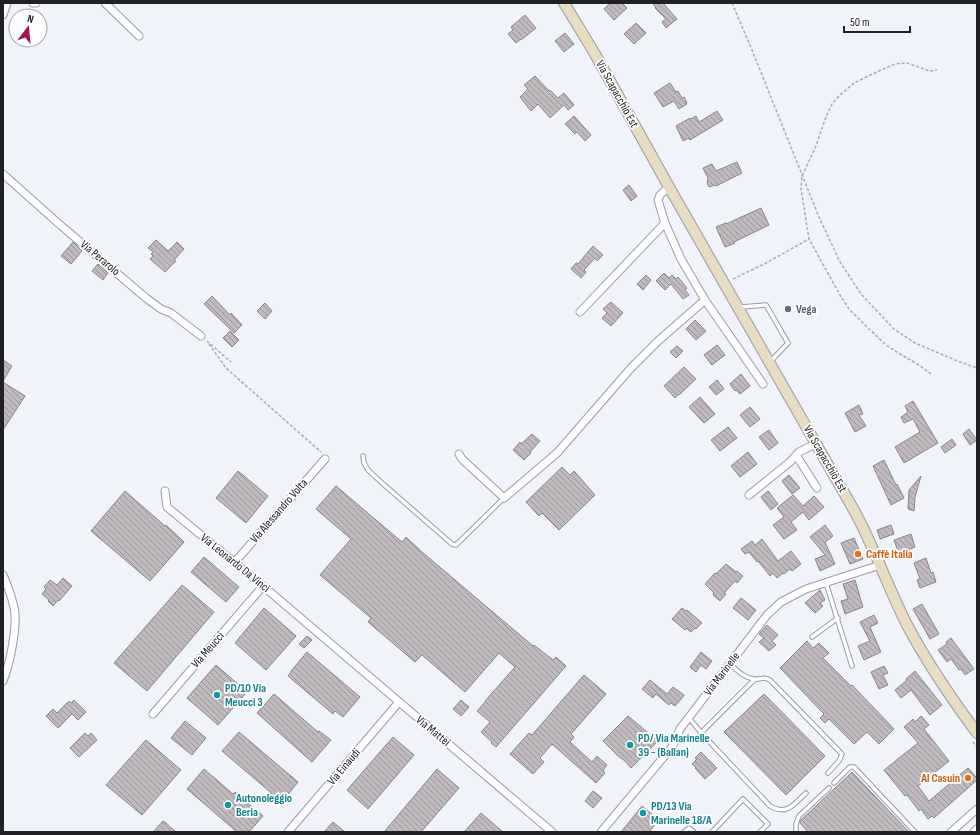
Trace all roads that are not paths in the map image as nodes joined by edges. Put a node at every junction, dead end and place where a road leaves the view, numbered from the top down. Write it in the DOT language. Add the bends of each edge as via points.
graph roads {
  1 [pos="7,3"];
  2 [pos="105,3"];
  3 [pos="564,3"];
  4 [pos="3,15"];
  5 [pos="140,36"];
  6 [pos="3,174"];
  7 [pos="669,186"];
  8 [pos="665,223"];
  9 [pos="705,300"];
  10 [pos="738,308"];
  11 [pos="580,312"];
  12 [pos="201,336"];
  13 [pos="769,362"];
  14 [pos="763,384"];
  15 [pos="815,444"];
  16 [pos="458,454"];
  17 [pos="796,455"];
  18 [pos="363,456"];
  19 [pos="324,459"];
  20 [pos="817,488"];
  21 [pos="165,491"];
  22 [pos="749,495"];
  23 [pos="504,498"];
  24 [pos="234,563"];
  25 [pos="880,565"];
  26 [pos="3,575"];
  27 [pos="826,583"];
  28 [pos="263,586"];
  29 [pos="838,618"];
  30 [pos="314,630"];
  31 [pos="812,638"];
  32 [pos="730,664"];
  33 [pos="852,666"];
  34 [pos="755,679"];
  35 [pos="3,681"];
  36 [pos="399,702"];
  37 [pos="153,714"];
  38 [pos="689,718"];
  39 [pos="701,733"];
  40 [pos="977,733"];
  41 [pos="828,773"];
  42 [pos="834,783"];
  43 [pos="829,788"];
  44 [pos="806,793"];
  45 [pos="977,809"];
  46 [pos="977,829"];
  47 [pos="288,832"];
  48 [pos="552,832"];
  49 [pos="601,832"];
  50 [pos="684,832"];
  51 [pos="694,832"];
  52 [pos="712,832"];
  53 [pos="760,832"];
  54 [pos="796,832"];
  55 [pos="915,832"];
  56 [pos="951,832"];
  57 [pos="974,832"];
  1 -- 4 [label="street"];
  2 -- 5 [label="street"];
  3 -- 7 [label="main road, Via Scapacchiò Est"];
  6 -- 12 [label="street, Via Perarolo" via="146,298"];
  7 -- 8 [label="street" via="658,200"];
  7 -- 10 [label="main road, Via Scapacchiò Est"];
  8 -- 9 [label="street" via="681,259"];
  8 -- 11 [label="street"];
  9 -- 14 [label="street"];
  9 -- 23 [label="street" via="631,368 558,452"];
  10 -- 13 [label="main road, Via Scapacchiò Est"];
  10 -- 13 [label="lane" via="766,305 788,343"];
  13 -- 15 [label="main road, Via Scapacchiò Est"];
  15 -- 17 [label="street"];
  15 -- 25 [label="main road, Via Scapacchiò Est" via="862,525"];
  16 -- 23 [label="street"];
  17 -- 20 [label="street"];
  17 -- 22 [label="street"];
  18 -- 23 [label="lane" via="368,470 452,544 456,545"];
  19 -- 24 [label="street, Via Alessandro Volta"];
  21 -- 24 [label="street, Via Leonardo Da Vinci" via="167,507"];
  24 -- 28 [label="street, Via Leonardo Da Vinci"];
  25 -- 27 [label="street, Via Marinelle"];
  25 -- 40 [label="main road, Via Scapacchiò Est" via="910,630 931,666"];
  26 -- 35 [label="street" via="15,613 12,644"];
  27 -- 29 [label="lane"];
  27 -- 32 [label="street, Via Marinelle" via="806,589 782,602 767,615"];
  28 -- 30 [label="street, Via Leonardo Da Vinci"];
  28 -- 37 [label="street, Via Meucci"];
  29 -- 31 [label="lane"];
  29 -- 33 [label="lane"];
  30 -- 36 [label="street, Via Mattei"];
  32 -- 34 [label="lane" via="745,677"];
  32 -- 38 [label="street, Via Marinelle"];
  34 -- 39 [label="lane"];
  34 -- 41 [label="lane" via="770,680 842,754"];
  36 -- 47 [label="street, Via Einaudi"];
  36 -- 48 [label="street, Via Mattei"];
  38 -- 39 [label="lane"];
  38 -- 49 [label="street, Via Marinelle" via="680,729 672,747"];
  39 -- 44 [label="lane" via="770,806 778,811 787,810"];
  42 -- 55 [label="lane" via="850,767 854,768"];
  43 -- 54 [label="lane" via="799,816"];
  45 -- 56 [label="street"];
  46 -- 57 [label="street"];
  50 -- 51 [label="lane" via="689,828"];
  52 -- 53 [label="lane" via="743,799 768,824"];
}
